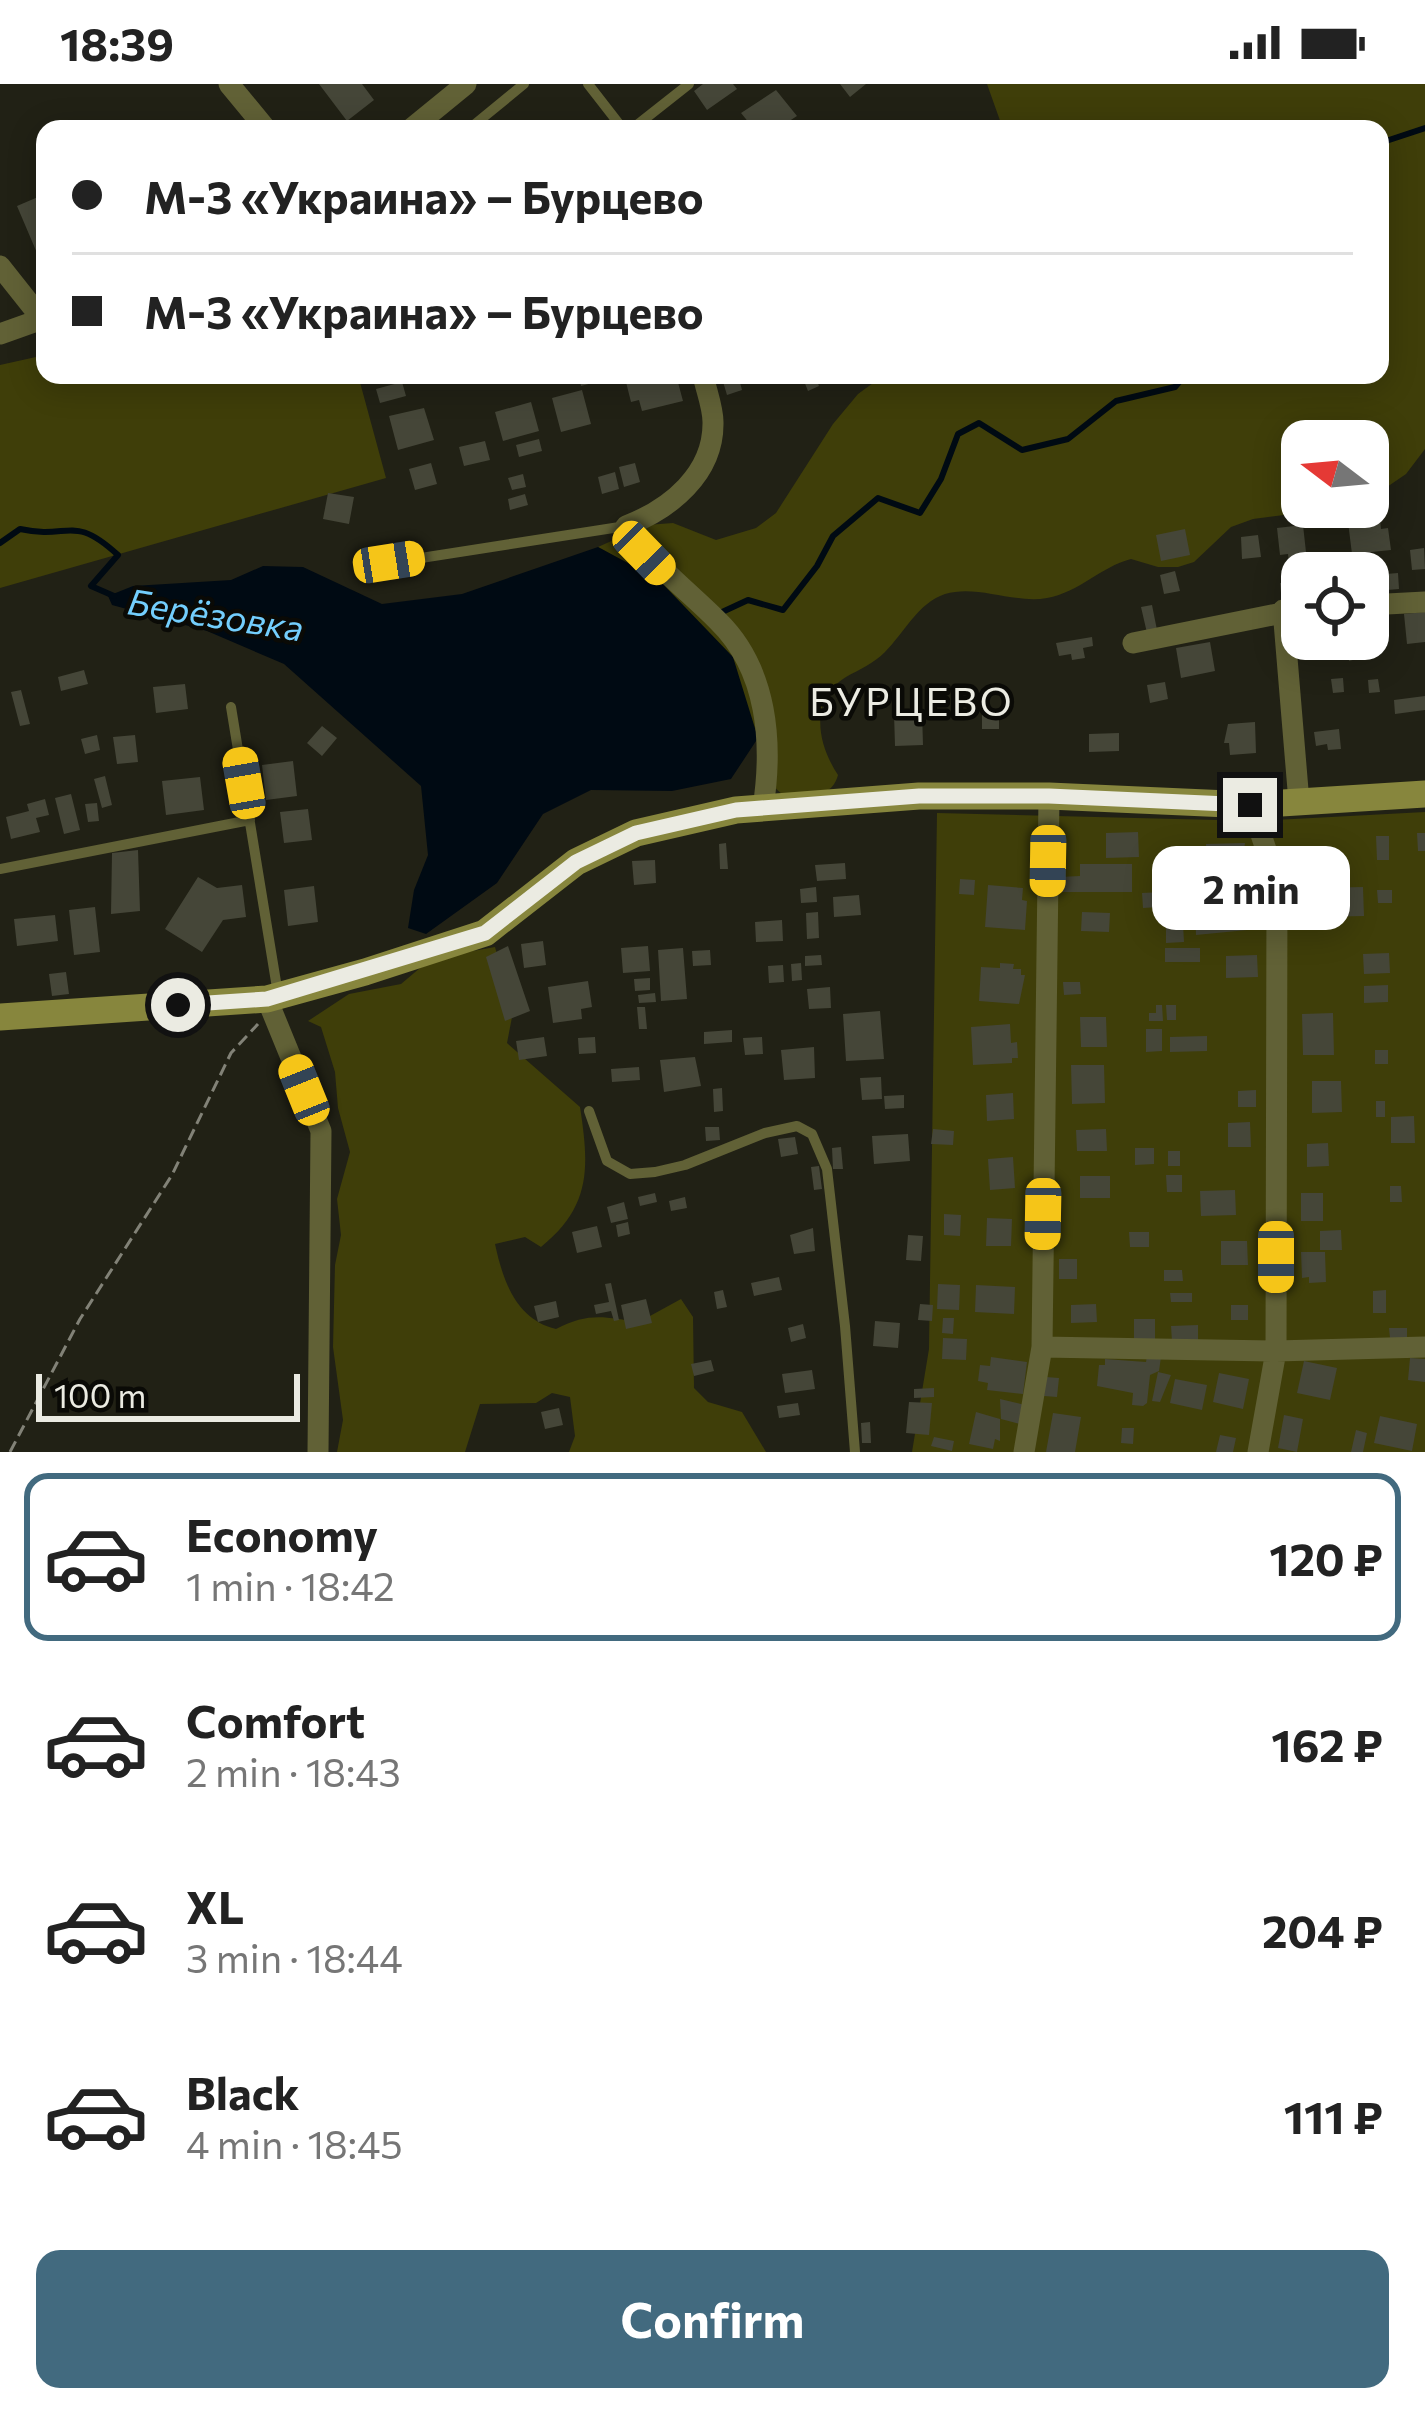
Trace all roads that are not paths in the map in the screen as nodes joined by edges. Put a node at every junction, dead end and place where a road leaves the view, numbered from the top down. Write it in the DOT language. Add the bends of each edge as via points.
graph roads {
  1 [pos="229,84"];
  2 [pos="466,84"];
  3 [pos="524,84"];
  4 [pos="588,84"];
  5 [pos="689,84"];
  6 [pos="259,120"];
  7 [pos="422,120"];
  8 [pos="480,120"];
  9 [pos="619,120"];
  10 [pos="639,120"];
  11 [pos="0,266"];
  12 [pos="36,309"];
  13 [pos="36,322"];
  14 [pos="0,334"];
  15 [pos="705,384"];
  16 [pos="626,526"];
  17 [pos="389,562"];
  18 [pos="1425,602"];
  19 [pos="1389,604"];
  20 [pos="1281,611"];
  21 [pos="1133,643"];
  22 [pos="1294,660"];
  23 [pos="230,707"];
  24 [pos="1425,794"];
  25 [pos="1049,796"];
  26 [pos="1299,802"];
  27 [pos="1250,805"];
  28 [pos="763,808"];
  29 [pos="250,820"];
  30 [pos="0,868"];
  31 [pos="272,1001"];
  32 [pos="0,1017"];
  33 [pos="590,1112"];
  34 [pos="1042,1347"];
  35 [pos="1425,1347"];
  36 [pos="1276,1351"];
  37 [pos="318,1452"];
  38 [pos="855,1452"];
  39 [pos="1024,1452"];
  40 [pos="1258,1452"];
  1 -- 6 [label="street"];
  2 -- 7 [label="street"];
  3 -- 8 [label="lane"];
  4 -- 9 [label="lane"];
  5 -- 10 [label="lane"];
  11 -- 12 [label="street"];
  13 -- 14 [label="street"];
  15 -- 16 [label="street" via="713,419 702,464 672,502"];
  16 -- 17 [label="lane"];
  16 -- 28 [label="street" via="747,659 767,728"];
  18 -- 19 [label="street"];
  20 -- 21 [label="street"];
  22 -- 26 [label="street"];
  23 -- 29 [label="lane"];
  24 -- 26 [label="street"];
  25 -- 27 [label="street"];
  25 -- 28 [label="street"];
  25 -- 34 [label="street"];
  26 -- 27 [label="street"];
  27 -- 36 [label="street" via="1277,882"];
  28 -- 31 [label="street" via="636,833 576,862 485,933"];
  29 -- 30 [label="lane"];
  29 -- 31 [label="lane"];
  31 -- 32 [label="street"];
  31 -- 37 [label="street" via="320,1131"];
  33 -- 38 [label="lane" via="607,1161 630,1174 685,1165 765,1133 797,1126 812,1134 827,1169"];
  34 -- 36 [label="street"];
  34 -- 39 [label="street"];
  35 -- 36 [label="street"];
  36 -- 40 [label="street"];
}
